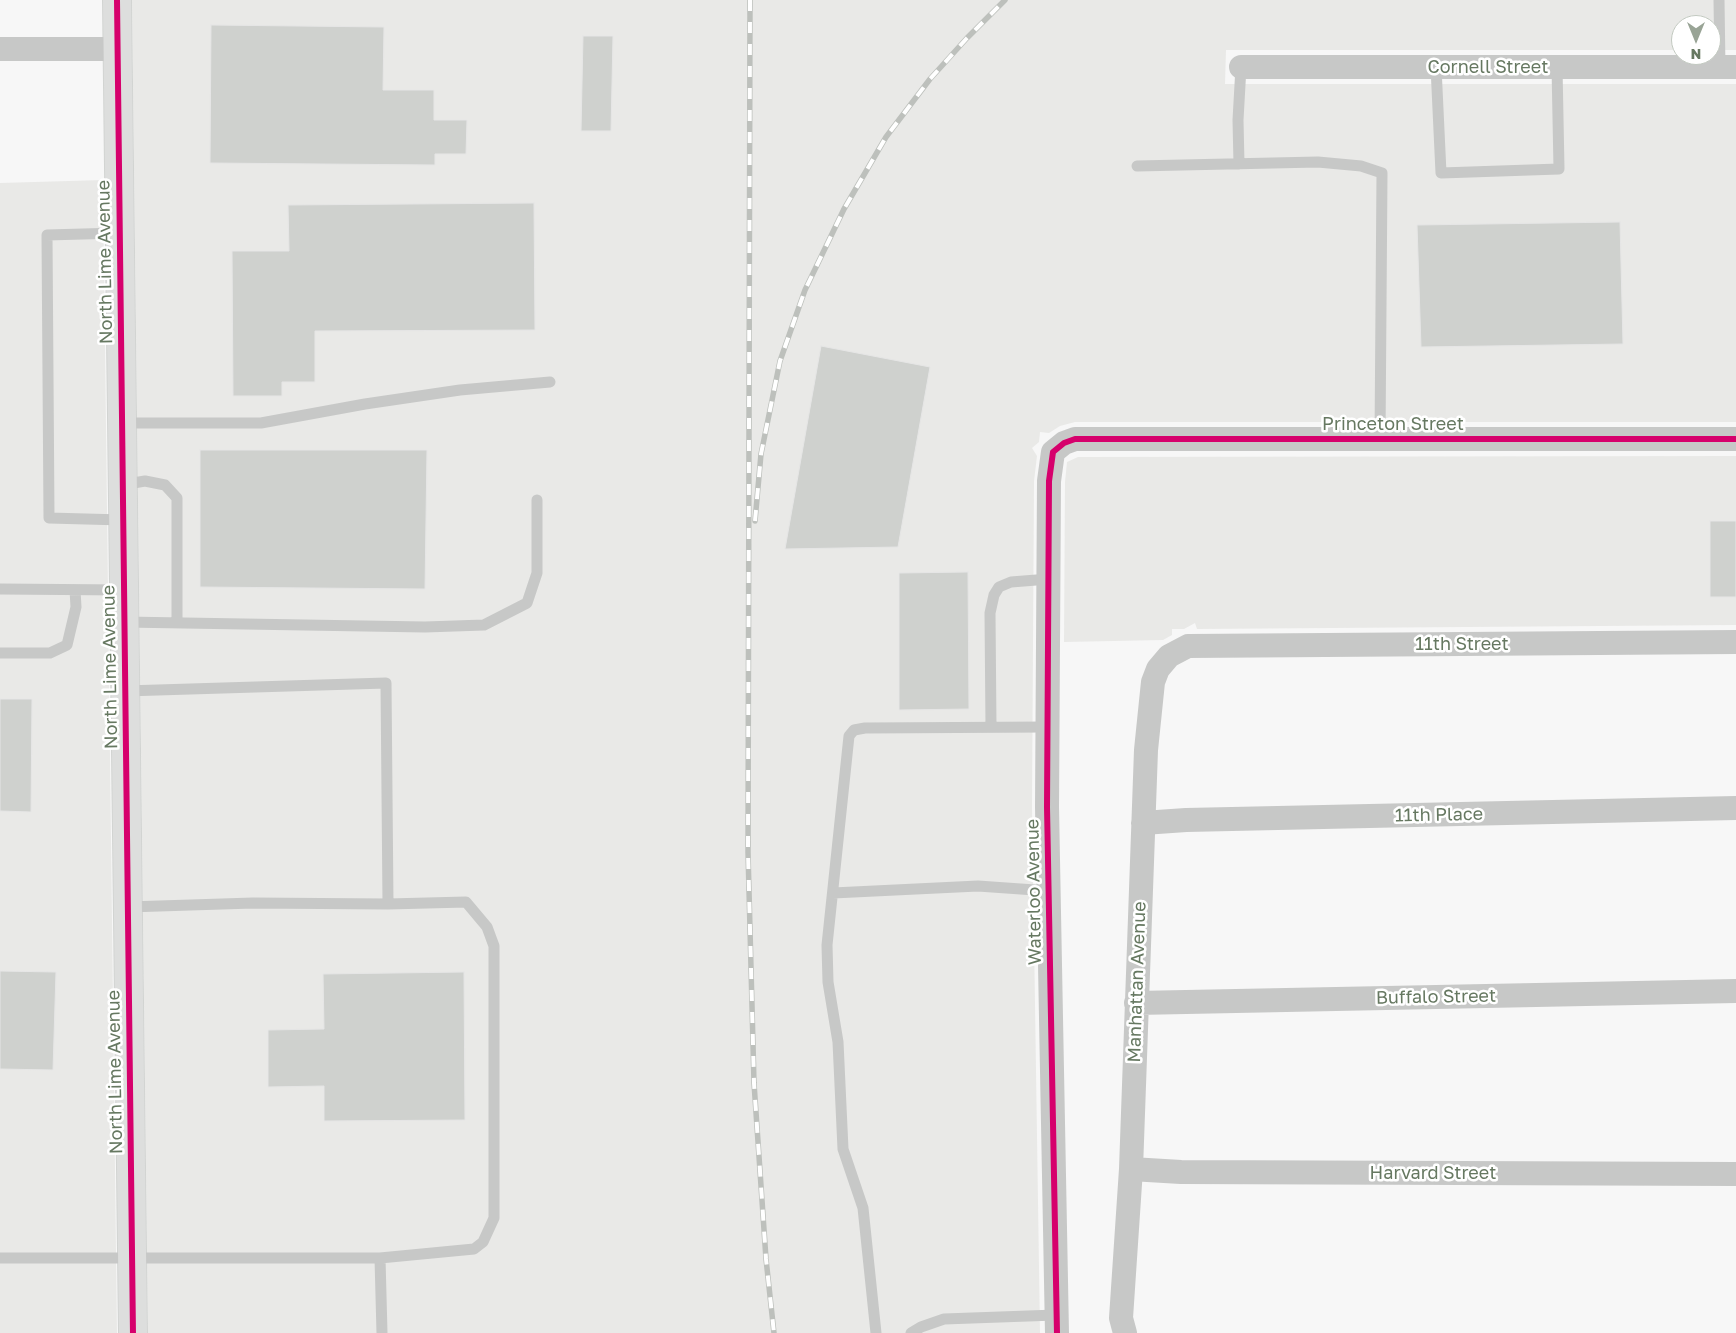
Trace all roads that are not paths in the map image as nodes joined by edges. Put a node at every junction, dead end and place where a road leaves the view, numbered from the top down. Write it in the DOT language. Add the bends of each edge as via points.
graph roads {
  1 [pos="116,0"];
  2 [pos="1719,0"];
  3 [pos="0,49"];
  4 [pos="117,49"];
  5 [pos="1241,67"];
  6 [pos="1436,67"];
  7 [pos="1557,67"];
  8 [pos="1728,67"];
  9 [pos="1239,164"];
  10 [pos="1137,166"];
  11 [pos="119,233"];
  12 [pos="550,382"];
  13 [pos="122,422"];
  14 [pos="1380,439"];
  15 [pos="1736,439"];
  16 [pos="1053,452"];
  17 [pos="122,485"];
  18 [pos="538,500"];
  19 [pos="123,520"];
  20 [pos="1049,579"];
  21 [pos="0,589"];
  22 [pos="75,590"];
  23 [pos="124,590"];
  24 [pos="124,622"];
  25 [pos="177,623"];
  26 [pos="1736,642"];
  27 [pos="1188,646"];
  28 [pos="0,653"];
  29 [pos="125,691"];
  30 [pos="991,727"];
  31 [pos="1048,727"];
  32 [pos="1736,808"];
  33 [pos="1143,823"];
  34 [pos="1049,891"];
  35 [pos="833,893"];
  36 [pos="388,904"];
  37 [pos="128,907"];
  38 [pos="1736,991"];
  39 [pos="1136,1003"];
  40 [pos="1131,1169"];
  41 [pos="1736,1174"];
  42 [pos="132,1256"];
  43 [pos="0,1258"];
  44 [pos="380,1258"];
  45 [pos="1056,1324"];
  46 [pos="133,1333"];
  47 [pos="382,1333"];
  48 [pos="876,1333"];
  49 [pos="911,1333"];
  50 [pos="1125,1333"];
  1 -- 4 [label="street, North Lime Avenue"];
  2 -- 8 [label="lane"];
  3 -- 4 [label="street"];
  4 -- 11 [label="street, North Lime Avenue"];
  5 -- 6 [label="street, Cornell Street"];
  5 -- 9 [label="lane"];
  6 -- 7 [label="street, Cornell Street"];
  6 -- 7 [label="lane" via="1441,173 1559,169"];
  7 -- 8 [label="street, Cornell Street"];
  9 -- 10 [label="lane"];
  9 -- 14 [label="lane" via="1318,162 1361,166 1382,172"];
  11 -- 13 [label="street, North Lime Avenue"];
  11 -- 19 [label="lane" via="47,235 48,508 49,518"];
  12 -- 13 [label="lane" via="460,390 261,423"];
  13 -- 17 [label="street, North Lime Avenue"];
  14 -- 15 [label="street, Princeton Street"];
  14 -- 16 [label="street, Princeton Street" via="1075,439"];
  16 -- 20 [label="street, Waterloo Avenue" via="1049,481"];
  17 -- 19 [label="street, North Lime Avenue"];
  17 -- 25 [label="lane" via="144,481 165,485 177,498"];
  18 -- 25 [label="lane" via="538,574 527,603 484,625"];
  19 -- 23 [label="street, North Lime Avenue"];
  20 -- 30 [label="lane" via="1011,582 999,587 994,595 990,613"];
  20 -- 31 [label="street, Waterloo Avenue"];
  21 -- 22 [label="lane"];
  22 -- 23 [label="lane"];
  22 -- 28 [label="lane" via="76,607 67,645 50,653"];
  23 -- 24 [label="street, North Lime Avenue"];
  24 -- 25 [label="lane"];
  24 -- 29 [label="street, North Lime Avenue"];
  26 -- 27 [label="street, 11th Street"];
  27 -- 33 [label="street, Manhattan Avenue" via="1170,656 1158,669 1153,682"];
  29 -- 36 [label="lane" via="386,683"];
  29 -- 37 [label="street, North Lime Avenue"];
  30 -- 31 [label="lane"];
  30 -- 35 [label="lane" via="854,730 849,736"];
  31 -- 34 [label="street, Waterloo Avenue"];
  32 -- 33 [label="street, 11th Place"];
  33 -- 39 [label="street, Manhattan Avenue"];
  34 -- 35 [label="lane" via="978,886"];
  34 -- 45 [label="street, Waterloo Avenue"];
  35 -- 48 [label="lane" via="827,945 828,982 838,1042 843,1149 863,1208"];
  36 -- 37 [label="lane" via="253,903"];
  36 -- 44 [label="lane" via="466,902 488,927 494,946 494,1218 483,1242 474,1249"];
  37 -- 42 [label="street, North Lime Avenue"];
  38 -- 39 [label="street, Buffalo Street"];
  39 -- 40 [label="street, Manhattan Avenue"];
  40 -- 41 [label="street, Harvard Street" via="1181,1172"];
  40 -- 50 [label="street, Manhattan Avenue" via="1121,1318"];
  42 -- 43 [label="lane"];
  42 -- 44 [label="lane"];
  42 -- 46 [label="street, North Lime Avenue"];
  44 -- 47 [label="lane"];
  45 -- 49 [label="lane" via="944,1319"];
}
